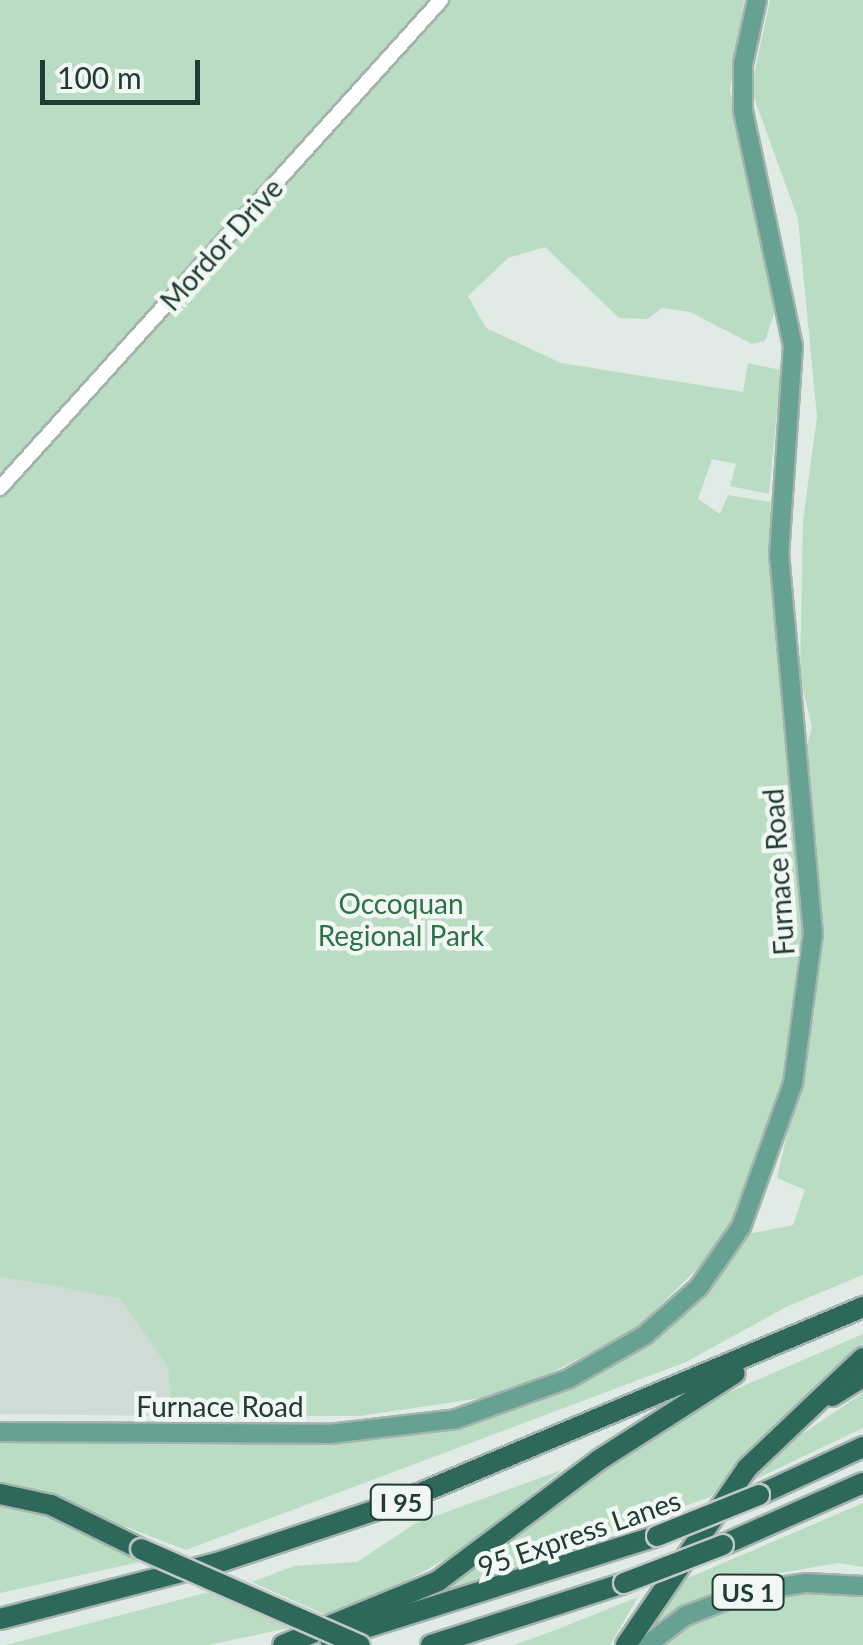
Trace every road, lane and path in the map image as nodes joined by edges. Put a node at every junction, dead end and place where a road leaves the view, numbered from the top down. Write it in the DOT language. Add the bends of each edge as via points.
graph roads {
  1 [pos="442,0"];
  2 [pos="757,0"];
  3 [pos="0,488"];
  4 [pos="863,1307"];
  5 [pos="787,1340"];
  6 [pos="863,1358"];
  7 [pos="863,1377"];
  8 [pos="0,1432"];
  9 [pos="863,1447"];
  10 [pos="747,1468"];
  11 [pos="863,1483"];
  12 [pos="0,1494"];
  13 [pos="863,1586"];
  14 [pos="0,1620"];
  15 [pos="283,1645"];
  16 [pos="304,1645"];
  17 [pos="360,1645"];
  18 [pos="431,1645"];
  19 [pos="626,1645"];
  20 [pos="647,1645"];
  1 -- 3 [label="street, Mordor Drive"];
  2 -- 8 [label="main road, Furnace Road" via="742,64 743,110 793,346 779,556 813,934 794,1082 742,1228 699,1287 645,1335 568,1379 456,1419 329,1434"];
  4 -- 5 [label="highway, I 95"];
  5 -- 14 [label="highway, I 95" via="326,1528"];
  5 -- 15 [label="highway" via="637,1434 438,1581"];
  6 -- 10 [label="highway"];
  7 -- 10 [label="highway"];
  9 -- 16 [label="highway, 95 Express Lanes, bridge" via="658,1536 485,1596"];
  10 -- 19 [label="highway"];
  11 -- 18 [label="highway, bridge" via="624,1583"];
  12 -- 17 [label="highway, bridge" via="51,1505"];
  13 -- 20 [label="main road, US 1" via="806,1582 748,1592 685,1616"];
}
